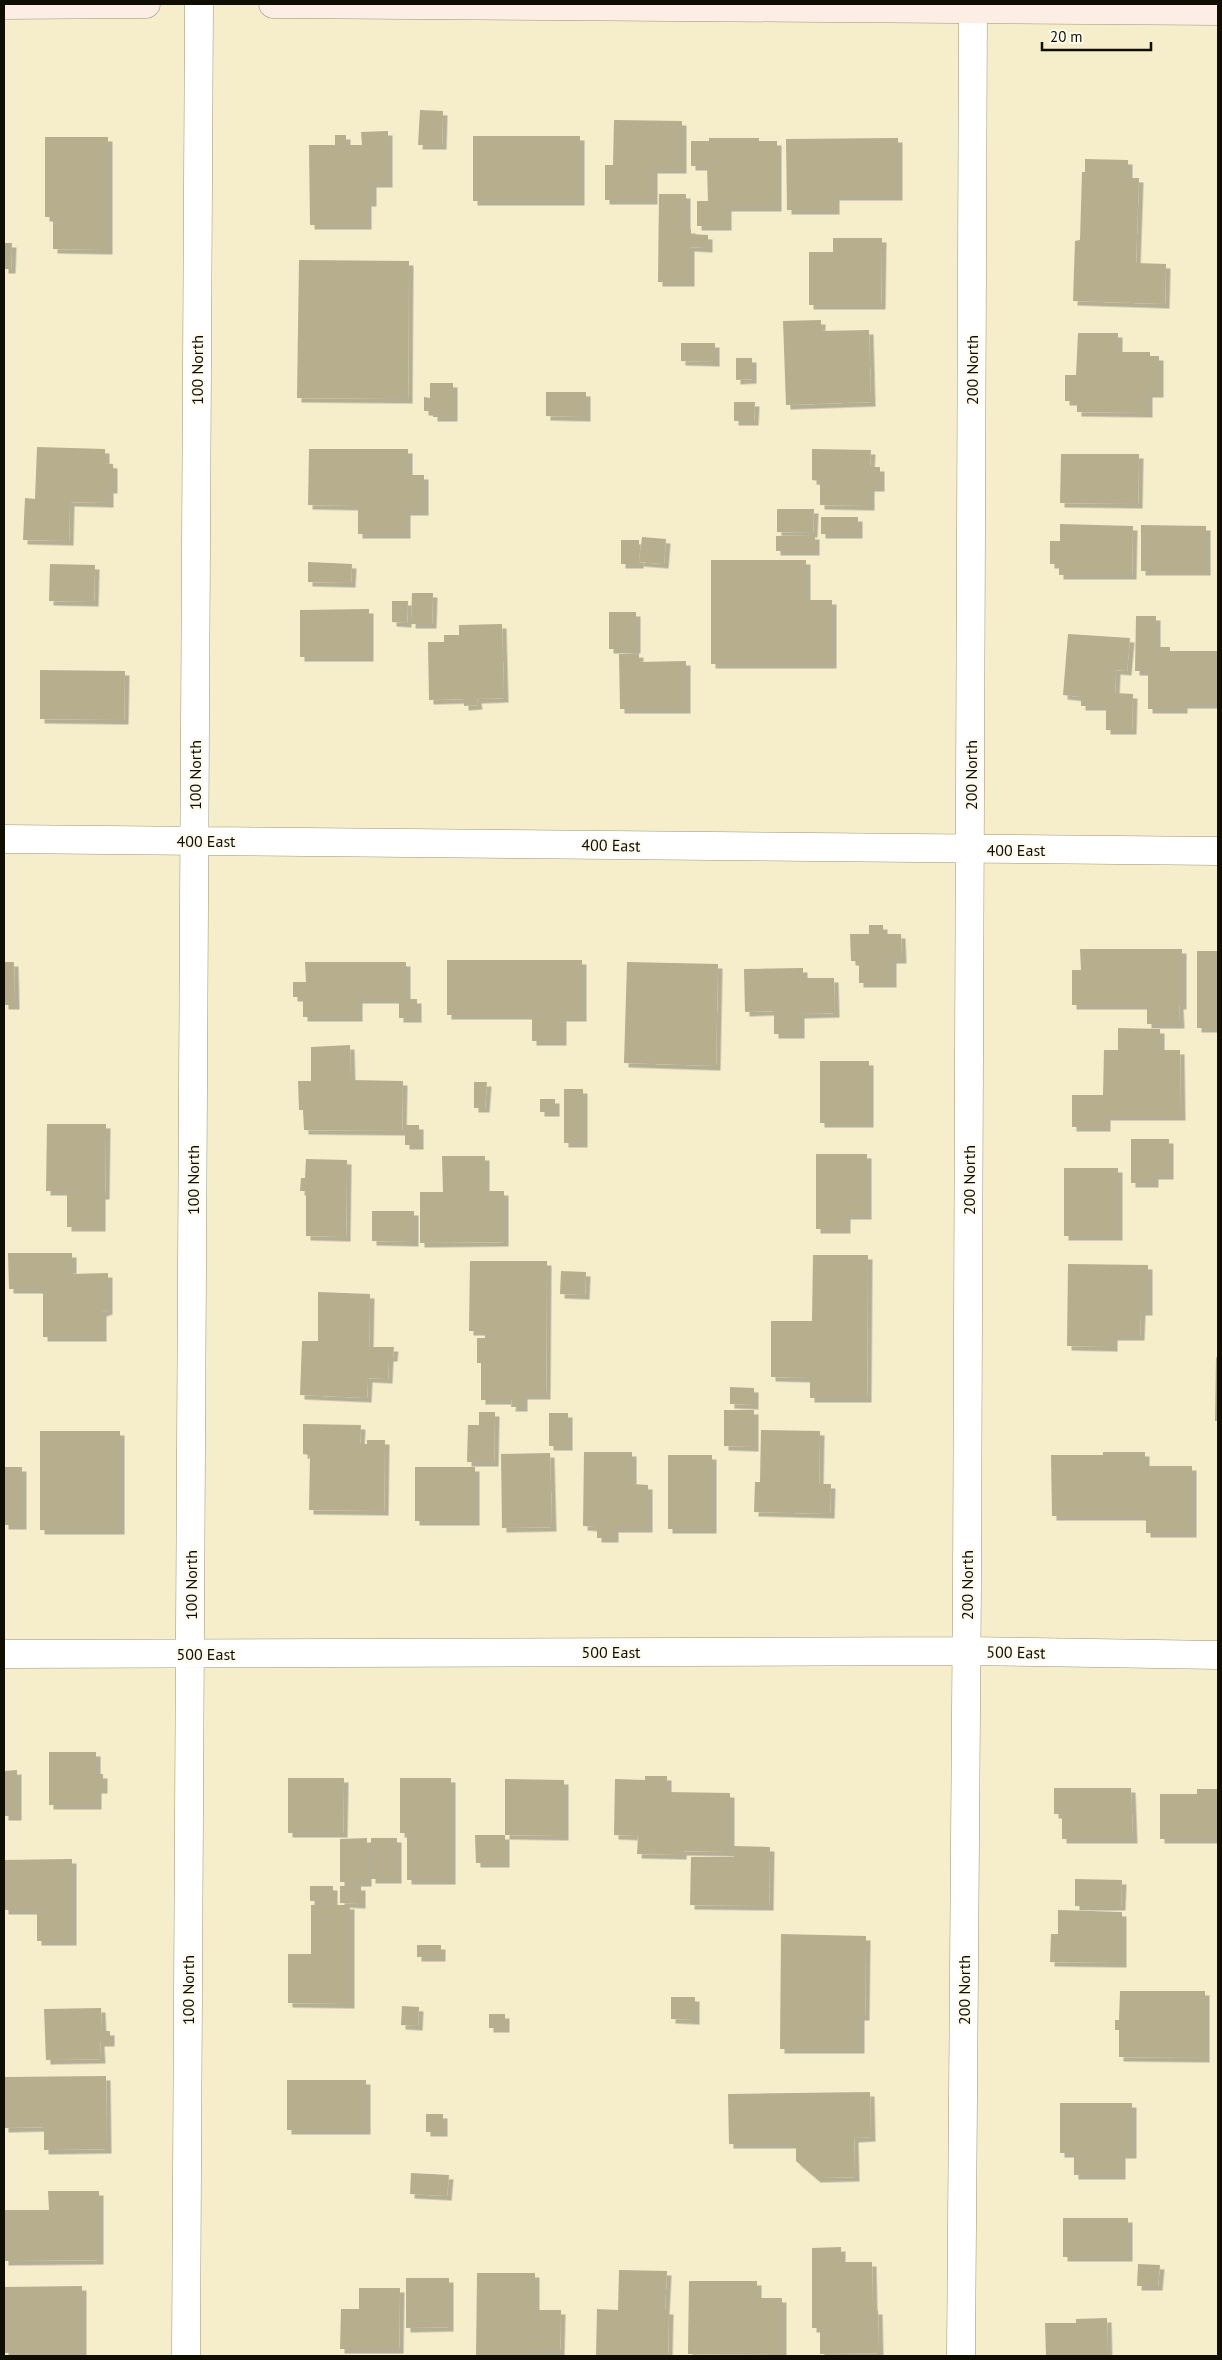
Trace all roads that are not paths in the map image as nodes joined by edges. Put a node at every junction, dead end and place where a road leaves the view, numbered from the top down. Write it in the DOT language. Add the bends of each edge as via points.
graph roads {
  1 [pos="146,4"];
  2 [pos="199,4"];
  3 [pos="273,4"];
  4 [pos="4,5"];
  5 [pos="973,6"];
  6 [pos="1218,11"];
  7 [pos="4,839"];
  8 [pos="194,841"];
  9 [pos="970,849"];
  10 [pos="1218,851"];
  11 [pos="966,1651"];
  12 [pos="4,1654"];
  13 [pos="190,1654"];
  14 [pos="1218,1655"];
  15 [pos="186,2356"];
  16 [pos="961,2356"];
  1 -- 4 [label="street"];
  2 -- 8 [label="street, 100 North"];
  3 -- 5 [label="street"];
  5 -- 6 [label="street"];
  5 -- 9 [label="street, 200 North"];
  7 -- 8 [label="street, 400 East"];
  8 -- 9 [label="street, 400 East"];
  8 -- 13 [label="street, 100 North"];
  9 -- 10 [label="street, 400 East"];
  9 -- 11 [label="street, 200 North"];
  11 -- 13 [label="street, 500 East"];
  11 -- 14 [label="street, 500 East"];
  11 -- 16 [label="street, 200 North"];
  12 -- 13 [label="street, 500 East"];
  13 -- 15 [label="street, 100 North"];
}
